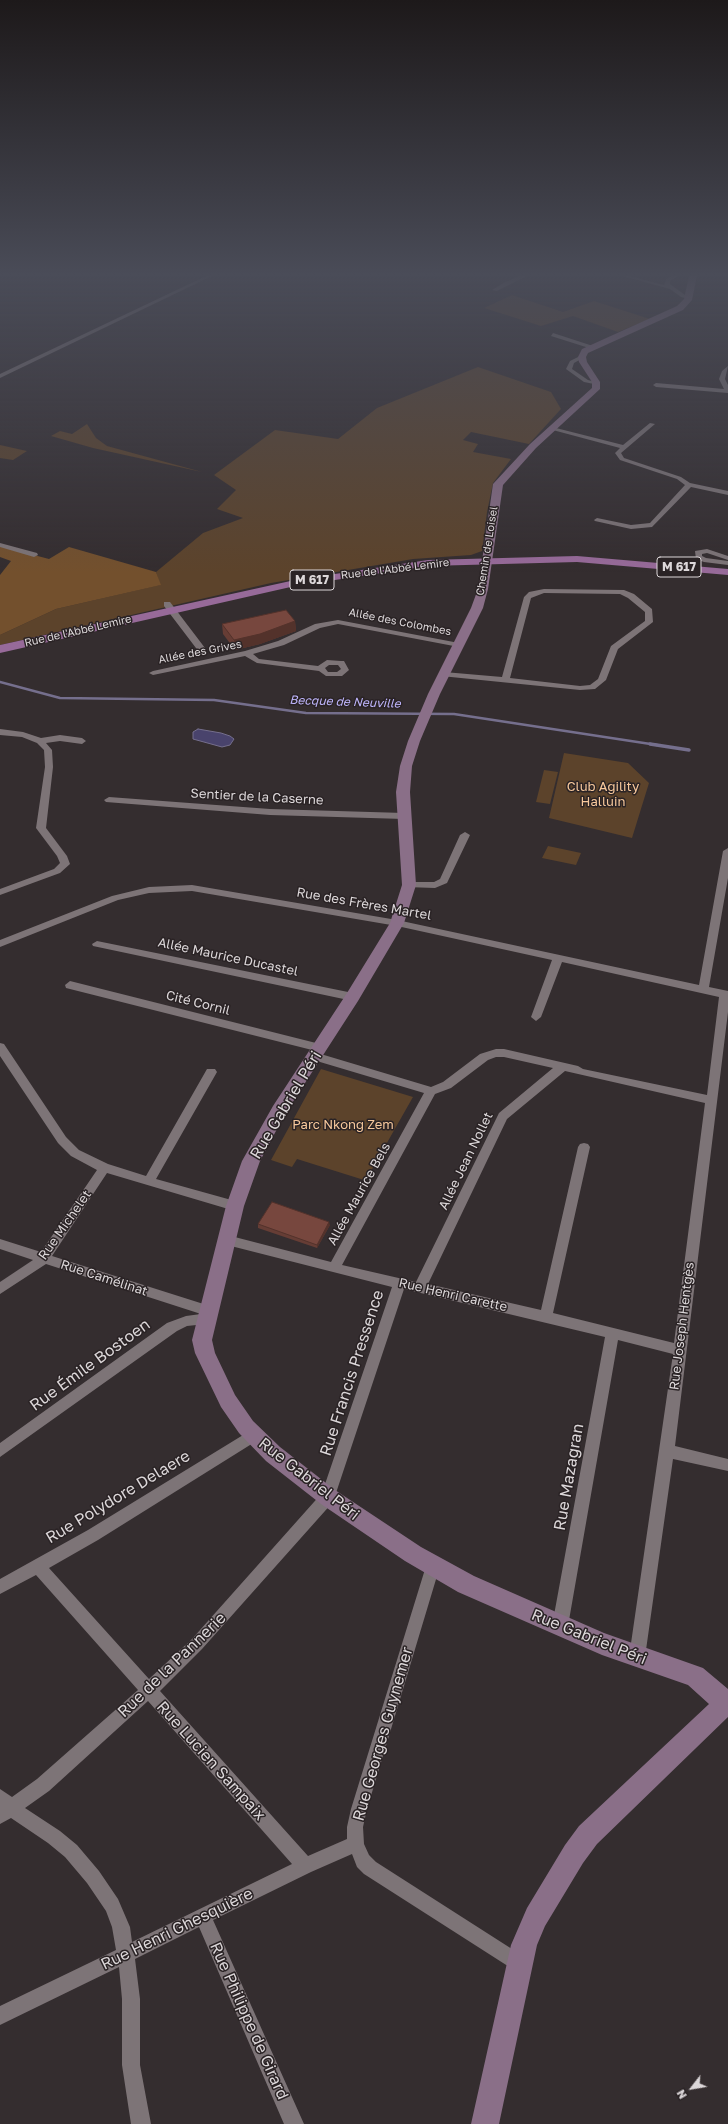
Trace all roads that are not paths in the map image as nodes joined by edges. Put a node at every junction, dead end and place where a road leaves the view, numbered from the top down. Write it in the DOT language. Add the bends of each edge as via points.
graph roads {
  1 [pos="578,375"];
  2 [pos="591,375"];
  3 [pos="723,375"];
  4 [pos="597,384"];
  5 [pos="656,385"];
  6 [pos="728,390"];
  7 [pos="652,424"];
  8 [pos="552,429"];
  9 [pos="624,447"];
  10 [pos="688,484"];
  11 [pos="728,492"];
  12 [pos="597,520"];
  13 [pos="0,545"];
  14 [pos="34,554"];
  15 [pos="728,558"];
  16 [pos="486,562"];
  17 [pos="728,563"];
  18 [pos="728,572"];
  19 [pos="171,609"];
  20 [pos="459,645"];
  21 [pos="0,650"];
  22 [pos="202,650"];
  23 [pos="247,653"];
  24 [pos="321,669"];
  25 [pos="152,673"];
  26 [pos="444,674"];
  27 [pos="505,680"];
  28 [pos="0,732"];
  29 [pos="40,741"];
  30 [pos="82,741"];
  31 [pos="109,800"];
  32 [pos="404,816"];
  33 [pos="465,835"];
  34 [pos="728,851"];
  35 [pos="409,885"];
  36 [pos="0,892"];
  37 [pos="398,923"];
  38 [pos="0,944"];
  39 [pos="98,944"];
  40 [pos="558,958"];
  41 [pos="70,985"];
  42 [pos="703,990"];
  43 [pos="726,994"];
  44 [pos="353,998"];
  45 [pos="536,1017"];
  46 [pos="0,1048"];
  47 [pos="317,1052"];
  48 [pos="562,1067"];
  49 [pos="211,1072"];
  50 [pos="431,1091"];
  51 [pos="710,1100"];
  52 [pos="584,1147"];
  53 [pos="104,1168"];
  54 [pos="149,1181"];
  55 [pos="235,1206"];
  56 [pos="227,1240"];
  57 [pos="0,1244"];
  58 [pos="43,1259"];
  59 [pos="334,1268"];
  60 [pos="400,1283"];
  61 [pos="420,1287"];
  62 [pos="0,1289"];
  63 [pos="207,1315"];
  64 [pos="546,1317"];
  65 [pos="612,1334"];
  66 [pos="679,1350"];
  67 [pos="253,1436"];
  68 [pos="0,1451"];
  69 [pos="666,1451"];
  70 [pos="728,1466"];
  71 [pos="328,1497"];
  72 [pos="38,1566"];
  73 [pos="433,1566"];
  74 [pos="0,1587"];
  75 [pos="560,1626"];
  76 [pos="637,1657"];
  77 [pos="148,1691"];
  78 [pos="727,1702"];
  79 [pos="4,1807"];
  80 [pos="356,1844"];
  81 [pos="305,1866"];
  82 [pos="203,1917"];
  83 [pos="126,1953"];
  84 [pos="520,1964"];
  85 [pos="0,2016"];
  86 [pos="141,2124"];
  87 [pos="294,2124"];
  88 [pos="485,2124"];
  1 -- 4 [label="street"];
  2 -- 4 [label="street"];
  3 -- 6 [label="street" via="722,379"];
  4 -- 8 [label="street, Chemin de Loisel" via="593,392"];
  5 -- 6 [label="street"];
  7 -- 9 [label="street"];
  8 -- 9 [label="street"];
  8 -- 16 [label="street, Chemin de Loisel" via="498,484"];
  9 -- 10 [label="street" via="618,453 624,461 679,478"];
  10 -- 11 [label="street"];
  10 -- 12 [label="street" via="652,525 631,527"];
  13 -- 14 [label="street"];
  15 -- 17 [label="street" via="707,551 698,553 704,560"];
  16 -- 18 [label="main road, Rue de l'Abbé Lemire / M 617" via="566,559"];
  16 -- 19 [label="main road, Rue de l'Abbé Lemire / M 617" via="341,579"];
  16 -- 20 [label="street, Chemin de Loisel" via="478,608"];
  19 -- 21 [label="main road, Rue de l'Abbé Lemire / M 617"];
  19 -- 22 [label="street"];
  20 -- 23 [label="street, Allée des Colombes" via="338,622 318,626 280,643"];
  20 -- 26 [label="street, Chemin de Loisel"];
  23 -- 24 [label="street, Allée des Grives" via="257,661"];
  23 -- 25 [label="street, Allée des Grives"];
  26 -- 27 [label="street"];
  26 -- 32 [label="street, Chemin de Loisel" via="414,741 406,766"];
  27 -- 27 [label="street" via="580,688 595,686 602,680 614,648 649,622 650,611 631,596 621,592 544,591 532,594 528,597"];
  28 -- 29 [label="street" via="23,735"];
  29 -- 30 [label="street" via="60,738"];
  29 -- 36 [label="street" via="48,750 49,768 41,828 65,864 57,871"];
  31 -- 32 [label="street, Sentier de la Caserne" via="270,812"];
  32 -- 35 [label="street, Chemin de Loisel"];
  33 -- 35 [label="street" via="444,881 435,885"];
  34 -- 42 [label="street"];
  35 -- 37 [label="street, Chemin de Loisel"];
  37 -- 38 [label="street, Rue des Frères Martel" via="197,889 166,888 115,898"];
  37 -- 40 [label="street, Rue des Frères Martel"];
  37 -- 44 [label="street, Rue Gabriel Péri"];
  39 -- 44 [label="street, Allée Maurice Ducastel"];
  40 -- 42 [label="street, Rue des Frères Martel"];
  40 -- 45 [label="street"];
  41 -- 47 [label="street, Cité Cornil"];
  42 -- 43 [label="street, Rue des Frères Martel"];
  43 -- 51 [label="street, Rue Joseph Hentgès"];
  44 -- 47 [label="street, Rue Gabriel Péri"];
  46 -- 53 [label="street" via="65,1145"];
  47 -- 50 [label="street, Cité Cornil"];
  47 -- 55 [label="street, Rue Gabriel Péri" via="261,1142 244,1178"];
  48 -- 50 [label="street" via="496,1053 484,1057 447,1085"];
  48 -- 51 [label="street"];
  48 -- 61 [label="street, Allée Jean Nollet" via="502,1116"];
  49 -- 54 [label="street"];
  50 -- 59 [label="street, Allée Maurice Bels"];
  51 -- 66 [label="street, Rue Joseph Hentgès"];
  52 -- 64 [label="street"];
  53 -- 54 [label="street"];
  53 -- 58 [label="street, Rue Michelet"];
  54 -- 55 [label="street"];
  55 -- 56 [label="street, Rue Gabriel Péri"];
  56 -- 59 [label="street, Rue Henri Carette"];
  56 -- 63 [label="street, Rue Gabriel Péri"];
  57 -- 58 [label="street, Rue Camélinat"];
  58 -- 62 [label="street, Rue Michelet"];
  58 -- 63 [label="street, Rue Camélinat"];
  59 -- 60 [label="street, Rue Henri Carette"];
  60 -- 61 [label="street, Rue Henri Carette"];
  60 -- 71 [label="street, Rue Francis Pressence"];
  61 -- 64 [label="street, Rue Henri Carette"];
  63 -- 67 [label="street, Rue Gabriel Péri" via="202,1340 205,1353 233,1411"];
  63 -- 68 [label="street, Rue Émile Bostoen" via="172,1327"];
  64 -- 65 [label="street, Rue Henri Carette"];
  65 -- 66 [label="street, Rue Henri Carette"];
  65 -- 75 [label="street, Rue Mazagran"];
  66 -- 69 [label="street, Rue Joseph Hentgès"];
  67 -- 71 [label="street, Rue Gabriel Péri"];
  67 -- 72 [label="street, Rue Polydore Delaere" via="94,1535"];
  69 -- 70 [label="street"];
  69 -- 76 [label="street, Rue Joseph Hentgès"];
  71 -- 73 [label="street, Rue Gabriel Péri"];
  71 -- 77 [label="street, Rue de la Pannerie" via="208,1633"];
  72 -- 74 [label="street, Rue Polydore Delaere"];
  72 -- 77 [label="street, Rue Lucien Sampaix"];
  73 -- 75 [label="street, Rue Gabriel Péri" via="487,1594"];
  73 -- 80 [label="street, Rue Georges Guynemer" via="358,1809 355,1826"];
  75 -- 76 [label="street, Rue Gabriel Péri"];
  76 -- 78 [label="street, Rue Gabriel Péri" via="695,1676"];
  77 -- 79 [label="street, Rue de la Pannerie" via="42,1785"];
  77 -- 81 [label="street, Rue Lucien Sampaix"];
  78 -- 84 [label="street" via="585,1839 530,1927"];
  79 -- 83 [label="street" via="62,1843 93,1876 112,1905 121,1927"];
  80 -- 81 [label="street, Rue Henri Ghesquière"];
  80 -- 84 [label="street, Rue Georges Guynemer" via="370,1868"];
  81 -- 82 [label="street, Rue Henri Ghesquière"];
  82 -- 83 [label="street, Rue Henri Ghesquière"];
  82 -- 87 [label="street, Rue Philippe de Girard"];
  83 -- 85 [label="street, Rue Henri Ghesquière"];
  83 -- 86 [label="street" via="131,1999 131,2072"];
  84 -- 88 [label="street"];
}
